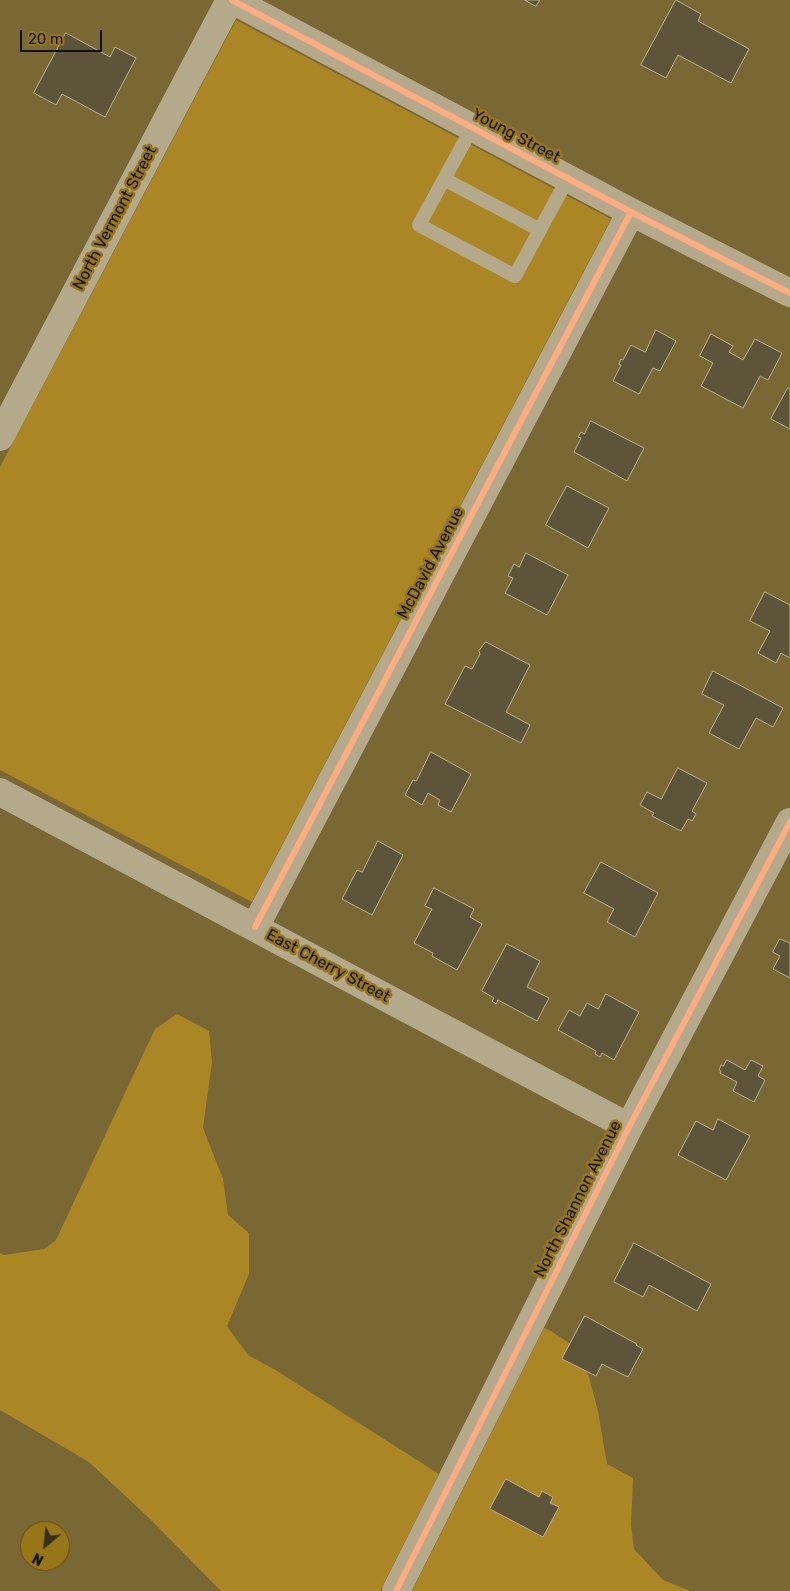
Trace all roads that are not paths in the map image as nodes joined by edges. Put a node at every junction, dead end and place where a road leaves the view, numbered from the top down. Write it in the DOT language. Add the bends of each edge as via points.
graph roads {
  1 [pos="231,0"];
  2 [pos="472,128"];
  3 [pos="568,178"];
  4 [pos="444,179"];
  5 [pos="631,212"];
  6 [pos="540,230"];
  7 [pos="790,293"];
  8 [pos="0,437"];
  9 [pos="0,792"];
  10 [pos="790,822"];
  11 [pos="255,927"];
  12 [pos="629,1127"];
  13 [pos="396,1591"];
  1 -- 2 [label="street, Young Street"];
  1 -- 8 [label="street, North Vermont Street"];
  2 -- 3 [label="street, Young Street"];
  2 -- 4 [label="lane"];
  3 -- 5 [label="street, Young Street"];
  3 -- 6 [label="lane"];
  4 -- 6 [label="lane"];
  4 -- 6 [label="lane" via="419,225 515,276"];
  5 -- 7 [label="street, Young Street"];
  5 -- 11 [label="street, McDavid Avenue"];
  9 -- 11 [label="street, East Cherry Street"];
  10 -- 12 [label="street, North Shannon Avenue"];
  11 -- 12 [label="street, East Cherry Street"];
  12 -- 13 [label="street, North Shannon Avenue"];
}
